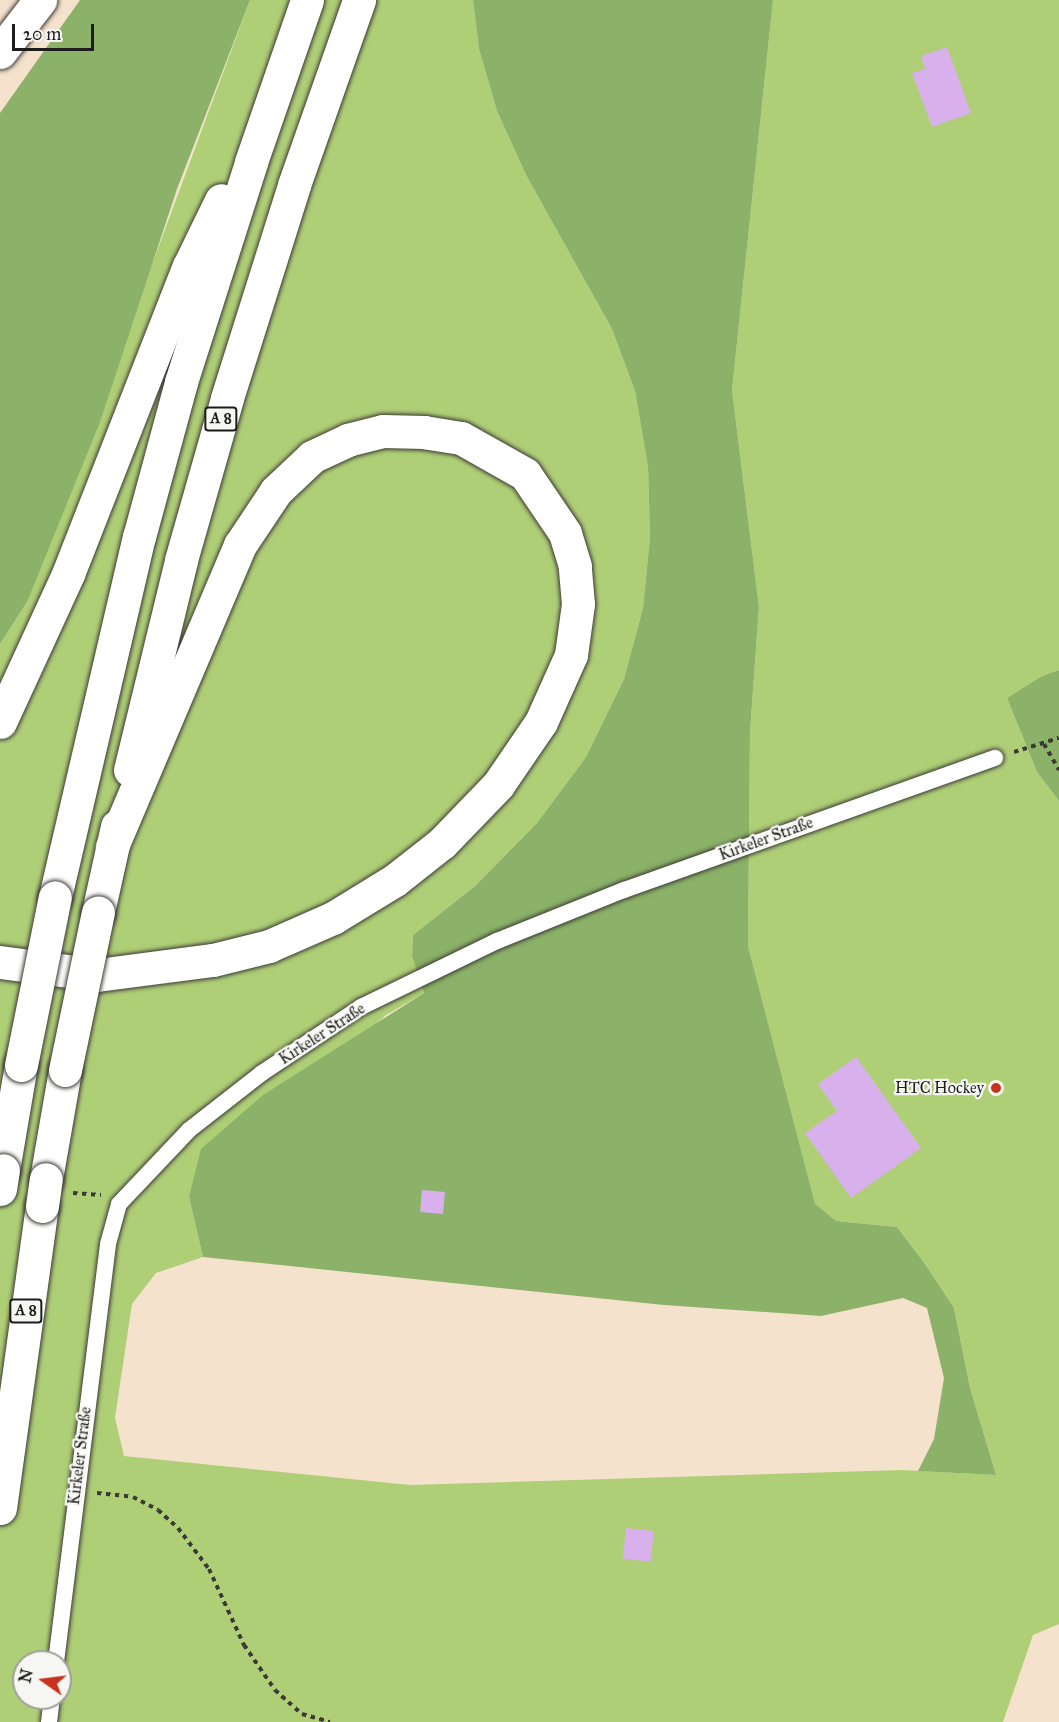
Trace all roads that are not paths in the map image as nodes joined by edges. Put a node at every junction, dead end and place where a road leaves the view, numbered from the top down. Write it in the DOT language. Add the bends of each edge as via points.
graph roads {
  1 [pos="40,0"];
  2 [pos="307,0"];
  3 [pos="359,0"];
  4 [pos="0,52"];
  5 [pos="278,83"];
  6 [pos="0,722"];
  7 [pos="995,758"];
  8 [pos="112,847"];
  9 [pos="0,962"];
  10 [pos="2,1179"];
  11 [pos="0,1508"];
  12 [pos="57,1650"];
  1 -- 4 [label="main road"];
  2 -- 5 [label="main road"];
  3 -- 8 [label="main road, A 8" via="294,185 224,408 181,560"];
  5 -- 6 [label="main road" via="189,266 68,574"];
  5 -- 10 [label="main road, bridge" via="181,382 139,537 55,897"];
  7 -- 12 [label="lane, Kirkeler Straße" via="624,890 497,941 361,1007 262,1073 189,1130 119,1204 108,1244"];
  8 -- 9 [label="main road" via="240,545 276,491 312,458 348,440 383,431 425,432 461,438 525,474 565,533 575,566 578,604 571,655 541,722 498,785 442,843 396,880 333,918 269,946 213,960 97,975"];
  8 -- 11 [label="main road, A 8, bridge" via="65,1070 44,1193"];
}
